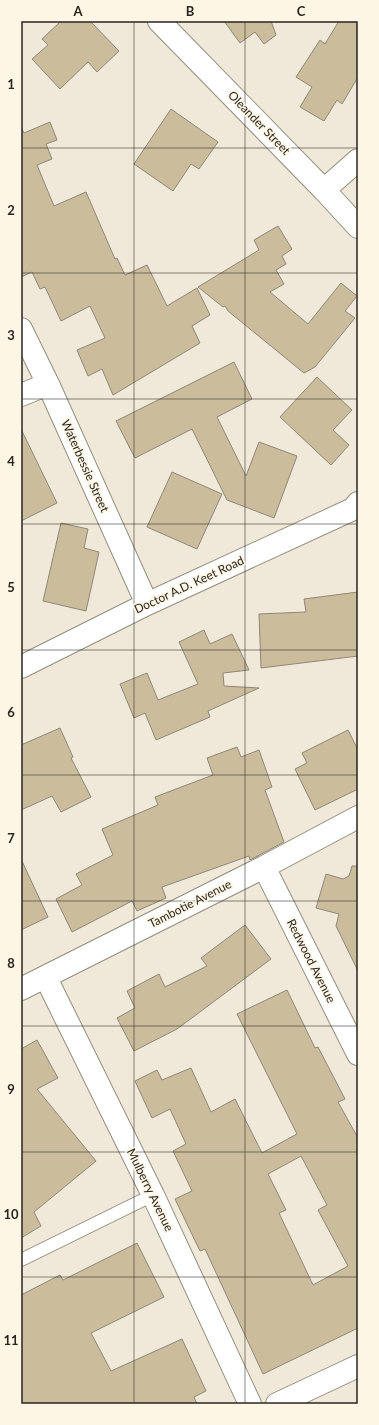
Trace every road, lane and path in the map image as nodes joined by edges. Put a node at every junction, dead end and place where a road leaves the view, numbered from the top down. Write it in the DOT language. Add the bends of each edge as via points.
graph roads {
  1 [pos="159,21"];
  2 [pos="358,160"];
  3 [pos="324,190"];
  4 [pos="358,227"];
  5 [pos="21,329"];
  6 [pos="48,384"];
  7 [pos="21,395"];
  8 [pos="356,509"];
  9 [pos="147,604"];
  10 [pos="21,667"];
  11 [pos="358,817"];
  12 [pos="264,867"];
  13 [pos="46,978"];
  14 [pos="21,989"];
  15 [pos="358,1054"];
  16 [pos="153,1195"];
  17 [pos="21,1260"];
  18 [pos="358,1366"];
  19 [pos="250,1404"];
  20 [pos="278,1404"];
  1 -- 3 [label="street, Oleander Street"];
  2 -- 3 [label="street"];
  3 -- 4 [label="street, Oleander Street"];
  5 -- 6 [label="street, Waterbessie Street"];
  6 -- 7 [label="street"];
  6 -- 9 [label="street, Waterbessie Street"];
  8 -- 9 [label="street, Doctor A.D. Keet Road"];
  9 -- 10 [label="street, Doctor A.D. Keet Road"];
  11 -- 12 [label="street, Tambotie Avenue"];
  12 -- 13 [label="street, Tambotie Avenue"];
  12 -- 15 [label="street, Redwood Avenue"];
  13 -- 14 [label="street, Tambotie Avenue"];
  13 -- 16 [label="street, Mulberry Avenue"];
  16 -- 17 [label="lane"];
  16 -- 19 [label="street, Mulberry Avenue"];
  18 -- 20 [label="street"];
}
